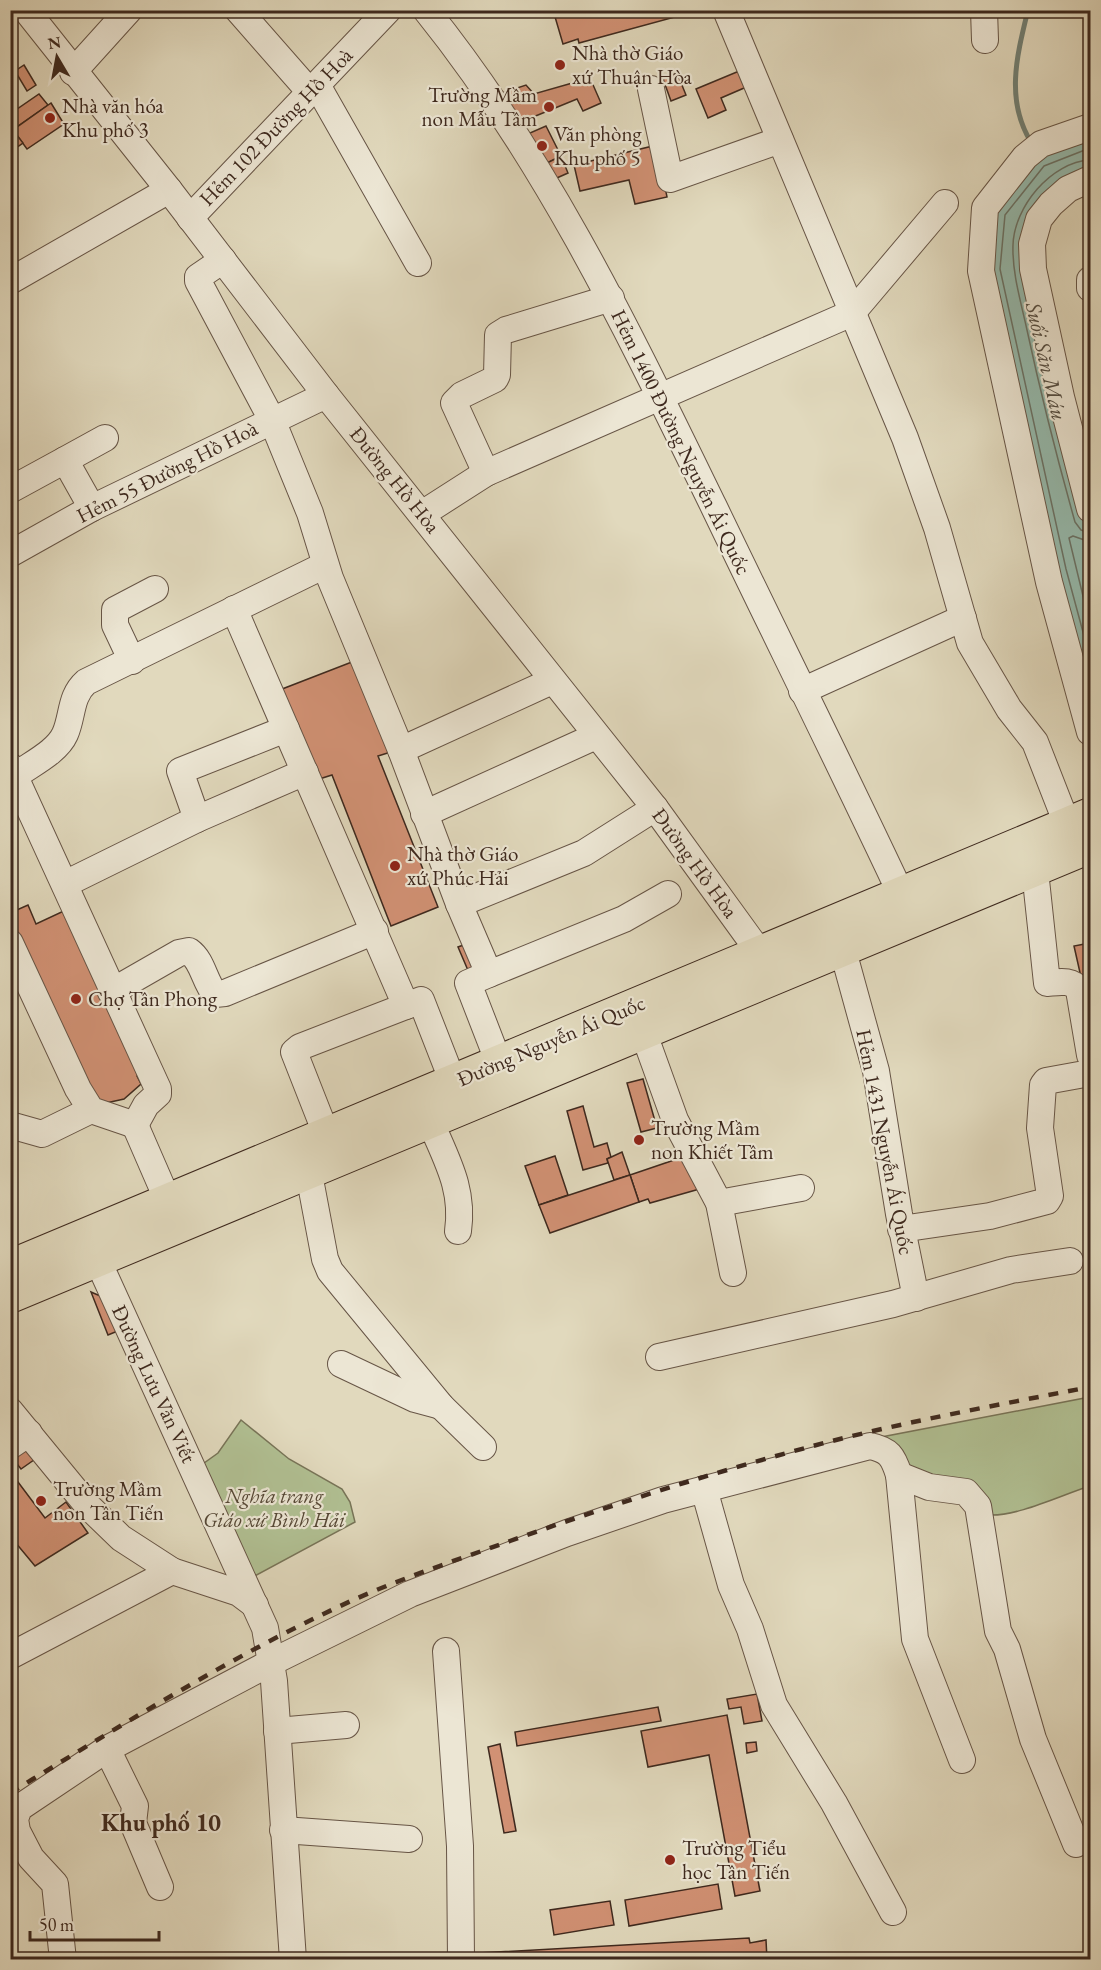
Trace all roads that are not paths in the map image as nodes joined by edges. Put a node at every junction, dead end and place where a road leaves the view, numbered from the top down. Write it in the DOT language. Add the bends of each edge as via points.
graph roads {
  1 [pos="26,10"];
  2 [pos="129,10"];
  3 [pos="238,10"];
  4 [pos="388,10"];
  5 [pos="426,10"];
  6 [pos="726,10"];
  7 [pos="984,10"];
  8 [pos="985,40"];
  9 [pos="74,72"];
  10 [pos="313,88"];
  11 [pos="651,89"];
  12 [pos="1090,127"];
  13 [pos="780,140"];
  14 [pos="1090,179"];
  15 [pos="169,190"];
  16 [pos="945,203"];
  17 [pos="189,218"];
  18 [pos="223,260"];
  19 [pos="418,263"];
  20 [pos="1090,280"];
  21 [pos="10,281"];
  22 [pos="1090,288"];
  23 [pos="611,298"];
  24 [pos="852,313"];
  25 [pos="326,395"];
  26 [pos="660,397"];
  27 [pos="272,420"];
  28 [pos="105,438"];
  29 [pos="65,460"];
  30 [pos="486,473"];
  31 [pos="10,489"];
  32 [pos="92,508"];
  33 [pos="1090,509"];
  34 [pos="422,513"];
  35 [pos="10,554"];
  36 [pos="325,566"];
  37 [pos="155,589"];
  38 [pos="234,609"];
  39 [pos="963,618"];
  40 [pos="132,661"];
  41 [pos="552,681"];
  42 [pos="802,691"];
  43 [pos="286,729"];
  44 [pos="1090,732"];
  45 [pos="596,736"];
  46 [pos="401,750"];
  47 [pos="13,771"];
  48 [pos="305,772"];
  49 [pos="656,808"];
  50 [pos="424,814"];
  51 [pos="197,819"];
  52 [pos="1078,819"];
  53 [pos="1090,848"];
  54 [pos="1035,871"];
  55 [pos="65,885"];
  56 [pos="668,894"];
  57 [pos="459,904"];
  58 [pos="907,908"];
  59 [pos="375,931"];
  60 [pos="10,943"];
  61 [pos="843,951"];
  62 [pos="760,953"];
  63 [pos="489,974"];
  64 [pos="111,992"];
  65 [pos="406,1006"];
  66 [pos="644,1034"];
  67 [pos="1090,1055"];
  68 [pos="499,1063"];
  69 [pos="1090,1074"];
  70 [pos="453,1082"];
  71 [pos="91,1110"];
  72 [pos="431,1123"];
  73 [pos="10,1125"];
  74 [pos="135,1125"];
  75 [pos="327,1136"];
  76 [pos="309,1174"];
  77 [pos="801,1188"];
  78 [pos="719,1203"];
  79 [pos="173,1214"];
  80 [pos="901,1229"];
  81 [pos="458,1232"];
  82 [pos="92,1248"];
  83 [pos="1070,1261"];
  84 [pos="10,1266"];
  85 [pos="733,1273"];
  86 [pos="10,1297"];
  87 [pos="916,1298"];
  88 [pos="659,1357"];
  89 [pos="341,1364"];
  90 [pos="441,1406"];
  91 [pos="10,1411"];
  92 [pos="20,1439"];
  93 [pos="483,1447"];
  94 [pos="899,1475"];
  95 [pos="704,1488"];
  96 [pos="172,1571"];
  97 [pos="247,1599"];
  98 [pos="446,1651"];
  99 [pos="10,1656"];
  100 [pos="272,1662"];
  101 [pos="346,1725"];
  102 [pos="277,1731"];
  103 [pos="107,1749"];
  104 [pos="962,1760"];
  105 [pos="15,1810"];
  106 [pos="283,1830"];
  107 [pos="409,1839"];
  108 [pos="1076,1844"];
  109 [pos="160,1887"];
  110 [pos="893,1912"];
  111 [pos="63,1959"];
  112 [pos="293,1959"];
  113 [pos="461,1959"];
  1 -- 9 [label="street, Đường Hồ Hòa"];
  2 -- 9 [label="street"];
  3 -- 10 [label="street"];
  4 -- 10 [label="street, Hẻm 102 Đường Hồ Hoà"];
  5 -- 23 [label="street, Hẻm 1400 Đường Nguyễn Ái Quốc" via="469,67 543,180"];
  6 -- 13 [label="street"];
  7 -- 8 [label="street"];
  9 -- 15 [label="street, Đường Hồ Hòa"];
  10 -- 17 [label="street, Hẻm 102 Đường Hồ Hoà"];
  10 -- 19 [label="street"];
  11 -- 13 [label="street" via="670,179"];
  12 -- 44 [label="street" via="1033,150 985,208 981,271 1049,582"];
  13 -- 24 [label="street"];
  14 -- 33 [label="street" via="1068,189 1051,204 1039,219 1032,244 1059,386"];
  15 -- 17 [label="street, Đường Hồ Hòa"];
  15 -- 21 [label="street"];
  16 -- 24 [label="street"];
  17 -- 18 [label="street, Đường Hồ Hòa"];
  18 -- 25 [label="street, Đường Hồ Hòa"];
  18 -- 27 [label="street" via="198,276 198,281"];
  20 -- 22 [label="street"];
  23 -- 26 [label="street, Hẻm 1400 Đường Nguyễn Ái Quốc"];
  23 -- 30 [label="street" via="498,335 495,379 454,403"];
  24 -- 26 [label="street"];
  24 -- 39 [label="street" via="905,438"];
  25 -- 27 [label="street, Hẻm 55 Đường Hồ Hoà"];
  25 -- 34 [label="street, Đường Hồ Hòa"];
  26 -- 30 [label="street"];
  26 -- 42 [label="street, Hẻm 1400 Đường Nguyễn Ái Quốc"];
  27 -- 32 [label="street, Hẻm 55 Đường Hồ Hoà"];
  27 -- 36 [label="street" via="306,503"];
  28 -- 29 [label="street"];
  29 -- 31 [label="street"];
  29 -- 32 [label="street"];
  30 -- 34 [label="street"];
  32 -- 35 [label="street, Hẻm 55 Đường Hồ Hoà"];
  34 -- 41 [label="street, Đường Hồ Hòa"];
  36 -- 38 [label="street"];
  36 -- 46 [label="street"];
  37 -- 40 [label="street" via="115,610 115,625"];
  38 -- 40 [label="street"];
  38 -- 43 [label="street"];
  39 -- 42 [label="street"];
  39 -- 52 [label="street" via="975,655 1035,742"];
  40 -- 47 [label="street" via="80,687 58,744"];
  41 -- 45 [label="street, Đường Hồ Hòa"];
  41 -- 46 [label="street"];
  42 -- 58 [label="street, Hẻm 1400 Đường Nguyễn Ái Quốc"];
  43 -- 48 [label="street"];
  43 -- 51 [label="street" via="180,771"];
  45 -- 49 [label="street, Đường Hồ Hòa"];
  45 -- 50 [label="street"];
  46 -- 50 [label="street"];
  47 -- 55 [label="street"];
  48 -- 51 [label="street"];
  48 -- 59 [label="street"];
  49 -- 57 [label="street" via="584,853"];
  49 -- 62 [label="street, Đường Hồ Hòa"];
  50 -- 57 [label="street"];
  51 -- 55 [label="street"];
  52 -- 58 [label="main road, Đường Nguyễn Ái Quốc"];
  53 -- 54 [label="main road, Đường Nguyễn Ái Quốc"];
  54 -- 58 [label="main road, Đường Nguyễn Ái Quốc"];
  54 -- 67 [label="street" via="1047,983 1068,982 1079,990"];
  55 -- 64 [label="street"];
  56 -- 63 [label="street" via="624,919"];
  57 -- 63 [label="street"];
  58 -- 61 [label="main road, Đường Nguyễn Ái Quốc"];
  58 -- 62 [label="main road, Đường Nguyễn Ái Quốc"];
  59 -- 64 [label="street" via="225,993 215,994 196,956 189,951"];
  59 -- 65 [label="street"];
  60 -- 71 [label="street"];
  61 -- 66 [label="main road, Đường Nguyễn Ái Quốc"];
  61 -- 80 [label="street, Hẻm 1431 Nguyễn Ái Quốc" via="876,1071"];
  62 -- 68 [label="main road, Đường Nguyễn Ái Quốc"];
  63 -- 68 [label="street" via="468,983"];
  64 -- 74 [label="street" via="158,1089"];
  65 -- 70 [label="street" via="421,1000"];
  65 -- 75 [label="street" via="294,1052"];
  66 -- 72 [label="main road, Đường Nguyễn Ái Quốc"];
  66 -- 78 [label="street" via="675,1120"];
  68 -- 70 [label="main road, Đường Nguyễn Ái Quốc"];
  69 -- 80 [label="street" via="1046,1081 1043,1085 1040,1128 1050,1196 1047,1201 990,1216"];
  70 -- 75 [label="main road, Đường Nguyễn Ái Quốc"];
  71 -- 73 [label="street" via="42,1134"];
  71 -- 74 [label="street"];
  72 -- 76 [label="main road, Đường Nguyễn Ái Quốc"];
  72 -- 81 [label="street" via="454,1177 462,1216"];
  74 -- 79 [label="street"];
  75 -- 79 [label="main road, Đường Nguyễn Ái Quốc"];
  76 -- 79 [label="main road, Đường Nguyễn Ái Quốc"];
  76 -- 90 [label="street" via="330,1271"];
  77 -- 78 [label="street"];
  78 -- 85 [label="street"];
  79 -- 82 [label="main road, Đường Nguyễn Ái Quốc"];
  80 -- 87 [label="street, Hẻm 1431 Nguyễn Ái Quốc"];
  82 -- 84 [label="main road, Đường Nguyễn Ái Quốc"];
  82 -- 86 [label="main road, Đường Nguyễn Ái Quốc"];
  82 -- 97 [label="street, Đường Lưu Văn Viết"];
  83 -- 87 [label="street" via="1011,1270"];
  87 -- 88 [label="street"];
  89 -- 90 [label="street" via="416,1399"];
  90 -- 93 [label="street"];
  91 -- 92 [label="street"];
  92 -- 96 [label="street" via="105,1524"];
  94 -- 95 [label="street" via="887,1450 870,1446"];
  94 -- 104 [label="street" via="915,1639"];
  94 -- 108 [label="street" via="929,1487 966,1492 978,1506 998,1631 1008,1648 1033,1739"];
  95 -- 100 [label="street" via="567,1533 410,1594"];
  95 -- 110 [label="street" via="731,1584 774,1705 834,1803"];
  96 -- 97 [label="street"];
  96 -- 99 [label="street"];
  97 -- 100 [label="street, Đường Lưu Văn Viết" via="265,1628"];
  98 -- 113 [label="street" via="460,1846"];
  100 -- 102 [label="street, Đường Lưu Văn Viết"];
  100 -- 103 [label="street"];
  101 -- 102 [label="street"];
  102 -- 106 [label="street, Đường Lưu Văn Viết"];
  103 -- 105 [label="street"];
  103 -- 109 [label="street" via="135,1806 133,1823"];
  105 -- 111 [label="street" via="17,1831 31,1858 55,1884"];
  106 -- 107 [label="street"];
  106 -- 112 [label="street, Đường Lưu Văn Viết"];
}
